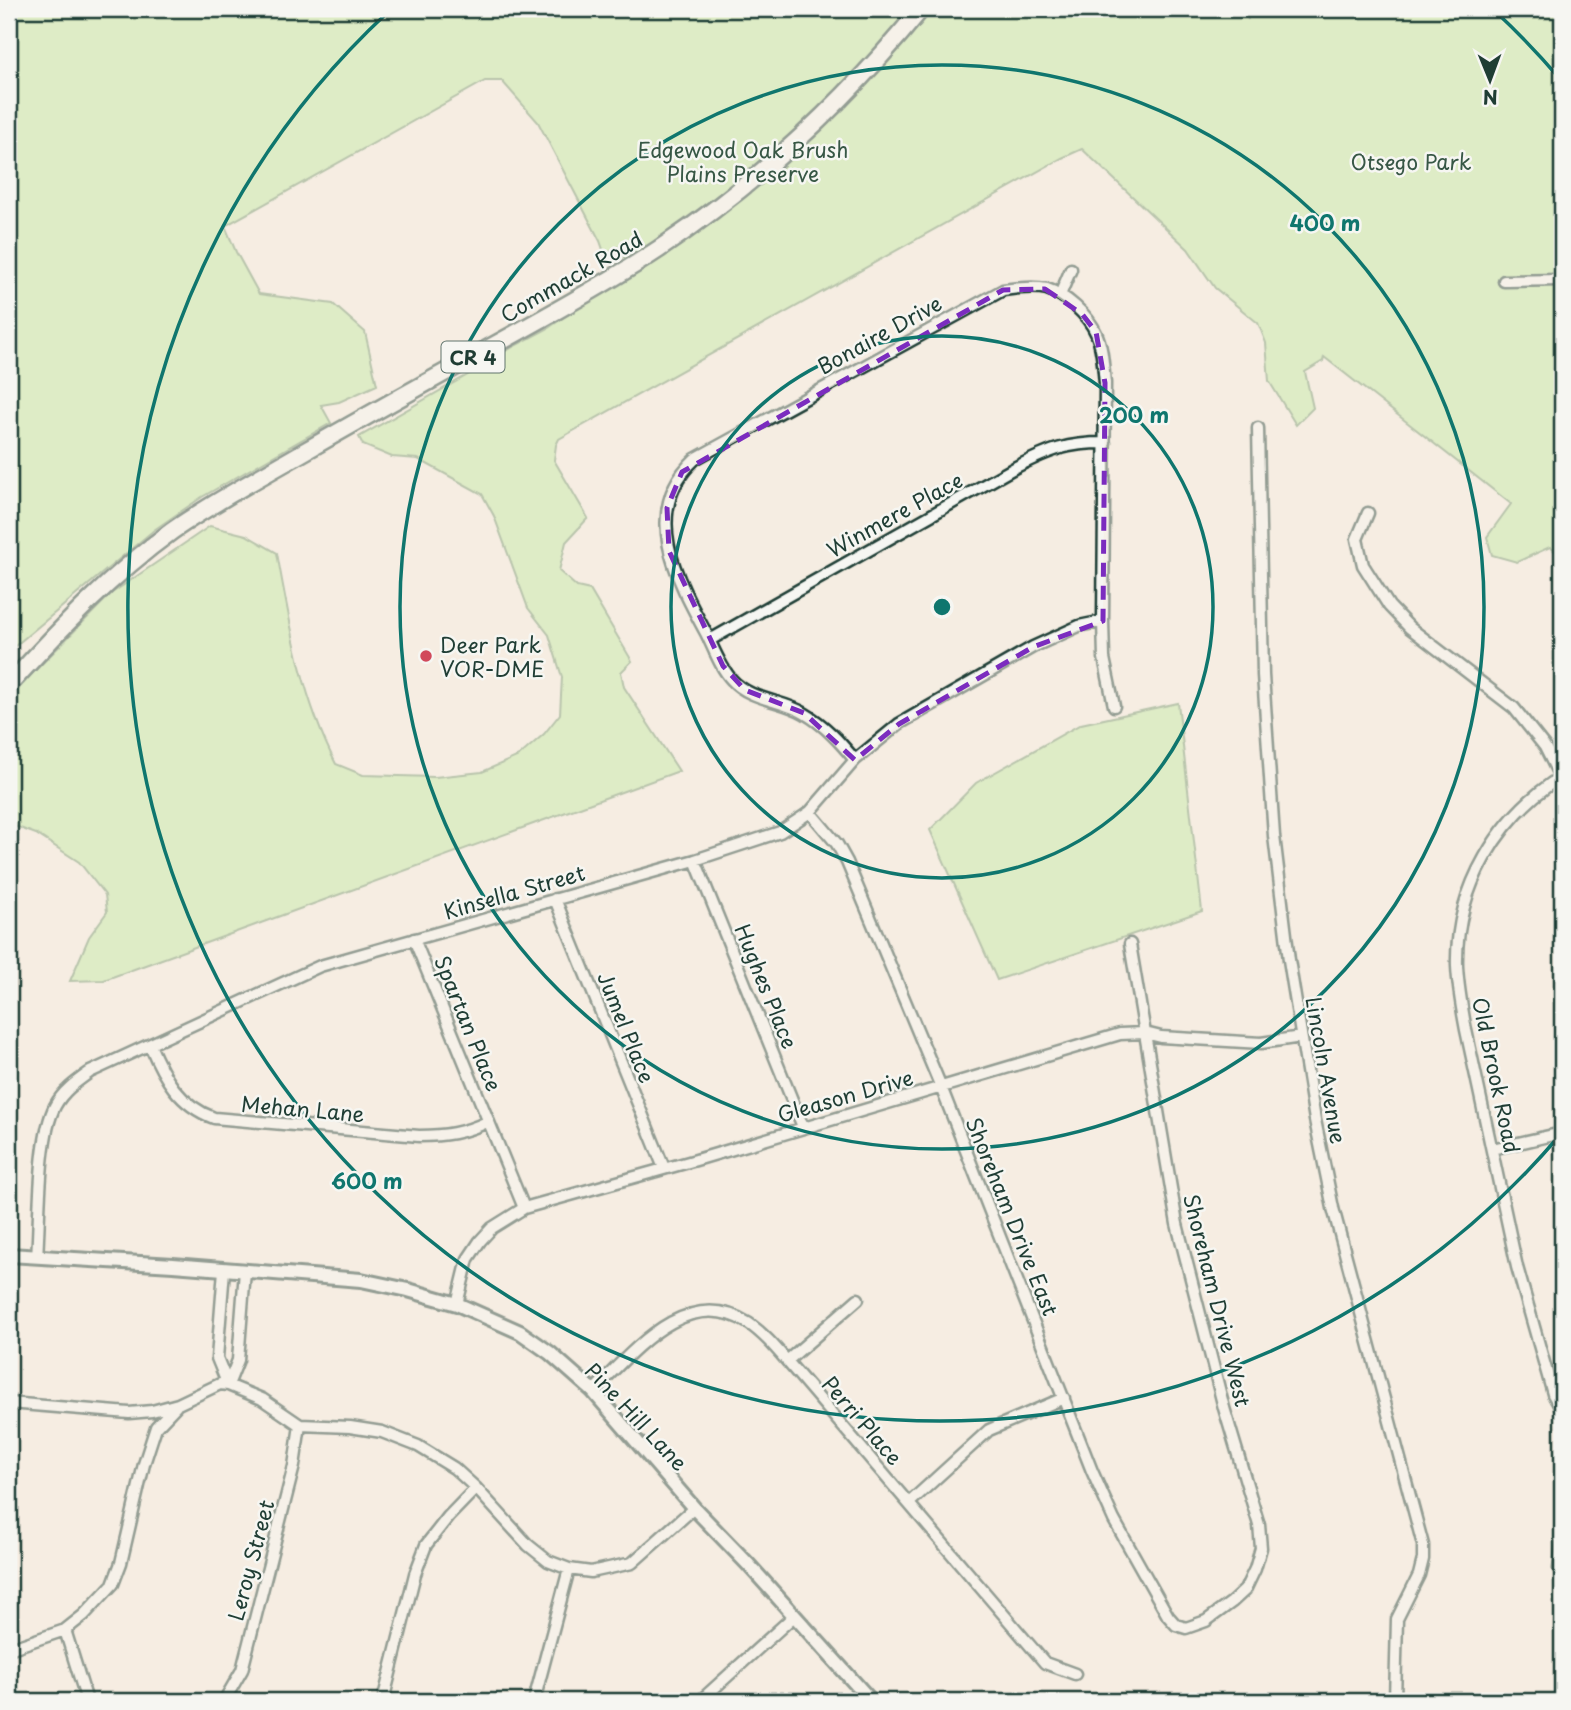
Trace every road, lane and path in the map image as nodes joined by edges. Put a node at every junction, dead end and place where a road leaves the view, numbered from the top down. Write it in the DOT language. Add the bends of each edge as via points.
graph roads {
  1 [pos="920,9"];
  2 [pos="1071,269"];
  3 [pos="1562,280"];
  4 [pos="1504,281"];
  5 [pos="1060,295"];
  6 [pos="1258,428"];
  7 [pos="1105,443"];
  8 [pos="1368,513"];
  9 [pos="1102,621"];
  10 [pos="710,640"];
  11 [pos="9,685"];
  12 [pos="1114,706"];
  13 [pos="855,760"];
  14 [pos="1561,779"];
  15 [pos="810,812"];
  16 [pos="695,860"];
  17 [pos="555,899"];
  18 [pos="414,939"];
  19 [pos="1130,944"];
  20 [pos="1146,1033"];
  21 [pos="1301,1037"];
  22 [pos="150,1045"];
  23 [pos="941,1087"];
  24 [pos="487,1122"];
  25 [pos="803,1127"];
  26 [pos="1562,1133"];
  27 [pos="1492,1149"];
  28 [pos="664,1168"];
  29 [pos="524,1208"];
  30 [pos="9,1255"];
  31 [pos="37,1257"];
  32 [pos="224,1270"];
  33 [pos="245,1271"];
  34 [pos="858,1299"];
  35 [pos="457,1304"];
  36 [pos="787,1361"];
  37 [pos="228,1385"];
  38 [pos="593,1391"];
  39 [pos="1064,1398"];
  40 [pos="9,1403"];
  41 [pos="178,1404"];
  42 [pos="1562,1410"];
  43 [pos="300,1425"];
  44 [pos="476,1488"];
  45 [pos="909,1503"];
  46 [pos="694,1508"];
  47 [pos="1562,1544"];
  48 [pos="569,1569"];
  49 [pos="1559,1569"];
  50 [pos="794,1616"];
  51 [pos="1186,1628"];
  52 [pos="65,1630"];
  53 [pos="9,1648"];
  54 [pos="1075,1674"];
  55 [pos="87,1701"];
  56 [pos="224,1701"];
  57 [pos="383,1701"];
  58 [pos="534,1701"];
  59 [pos="700,1701"];
  60 [pos="871,1701"];
  61 [pos="1395,1701"];
  1 -- 11 [label="main road, Commack Road / CR 4" via="822,118 763,173 696,224 581,297 267,472 172,531 115,577"];
  2 -- 5 [label="street"];
  3 -- 4 [label="street"];
  5 -- 7 [label="street" via="1096,332 1105,383"];
  5 -- 10 [label="street, Bonaire Drive" via="1045,289 1003,290 707,452 682,471 672,488 665,530 678,575"];
  6 -- 21 [label="street, Lincoln Avenue" via="1263,675 1274,836"];
  7 -- 9 [label="street"];
  7 -- 10 [label="street, Winmere Place" via="1056,448 1036,457"];
  8 -- 14 [label="street" via="1357,539 1363,565 1389,606 1410,628 1514,708 1545,747"];
  9 -- 12 [label="street"];
  9 -- 13 [label="street, Kinsella Street" via="1079,626 1033,648 899,724"];
  10 -- 13 [label="street, Bonaire Drive" via="732,680 745,690 804,713 832,733"];
  13 -- 15 [label="street, Kinsella Street"];
  14 -- 27 [label="street, Old Brook Road" via="1523,806 1491,844 1461,917 1459,995"];
  15 -- 16 [label="street, Kinsella Street" via="780,832"];
  15 -- 23 [label="street, Shoreham Drive East" via="848,862"];
  16 -- 17 [label="street, Kinsella Street"];
  16 -- 25 [label="street, Hughes Place"];
  17 -- 18 [label="street, Kinsella Street"];
  17 -- 28 [label="street, Jumel Place"];
  18 -- 22 [label="street, Kinsella Street" via="320,966"];
  18 -- 24 [label="street, Spartan Place"];
  19 -- 20 [label="street, Shoreham Drive West"];
  20 -- 21 [label="street, Gleason Drive" via="1261,1043"];
  20 -- 23 [label="street, Gleason Drive" via="1120,1034"];
  20 -- 51 [label="street, Shoreham Drive West" via="1177,1224 1213,1370 1259,1525 1261,1548 1245,1590 1206,1621"];
  21 -- 61 [label="street, Lincoln Avenue" via="1333,1208 1423,1545 1419,1575 1396,1619"];
  22 -- 24 [label="street, Mehan Lane" via="170,1087 199,1112 214,1118 419,1136 446,1136"];
  22 -- 31 [label="street, Kinsella Street" via="90,1072 68,1087 55,1106 44,1146"];
  23 -- 25 [label="street, Gleason Drive"];
  23 -- 39 [label="street, Shoreham Drive East"];
  24 -- 29 [label="street, Spartan Place"];
  25 -- 28 [label="street, Gleason Drive"];
  26 -- 27 [label="street"];
  27 -- 42 [label="street, Old Brook Road" via="1517,1267 1553,1394"];
  28 -- 29 [label="street, Gleason Drive"];
  29 -- 35 [label="street, Gleason Drive" via="480,1241 468,1259"];
  30 -- 31 [label="street, Pine Hill Lane"];
  31 -- 32 [label="street, Pine Hill Lane"];
  32 -- 33 [label="street, Pine Hill Lane"];
  32 -- 37 [label="street" via="217,1357"];
  33 -- 35 [label="street, Pine Hill Lane" via="361,1280"];
  33 -- 37 [label="street" via="238,1360"];
  34 -- 36 [label="street"];
  35 -- 38 [label="street, Pine Hill Lane" via="520,1332"];
  36 -- 38 [label="street, Perri Place" via="746,1322 705,1312 676,1318 654,1332"];
  36 -- 45 [label="street, Perri Place"];
  37 -- 41 [label="street" via="220,1384"];
  37 -- 43 [label="street" via="262,1399"];
  38 -- 46 [label="street, Pine Hill Lane"];
  39 -- 45 [label="street" via="989,1430"];
  39 -- 51 [label="street, Shoreham Drive East" via="1092,1471 1135,1560 1168,1616"];
  40 -- 41 [label="street" via="130,1413"];
  41 -- 52 [label="street" via="156,1427 113,1584"];
  43 -- 44 [label="street" via="383,1432 418,1446"];
  43 -- 56 [label="street, Leroy Street" via="242,1670"];
  44 -- 48 [label="street" via="528,1545 548,1561"];
  44 -- 57 [label="street" via="426,1545"];
  45 -- 54 [label="street, Perri Place" via="1045,1663"];
  46 -- 48 [label="street" via="632,1563 591,1572"];
  46 -- 50 [label="street, Pine Hill Lane"];
  47 -- 49 [label="street"];
  48 -- 58 [label="street"];
  50 -- 59 [label="street"];
  50 -- 60 [label="street, Pine Hill Lane"];
  52 -- 53 [label="street"];
  52 -- 55 [label="street"];
}
